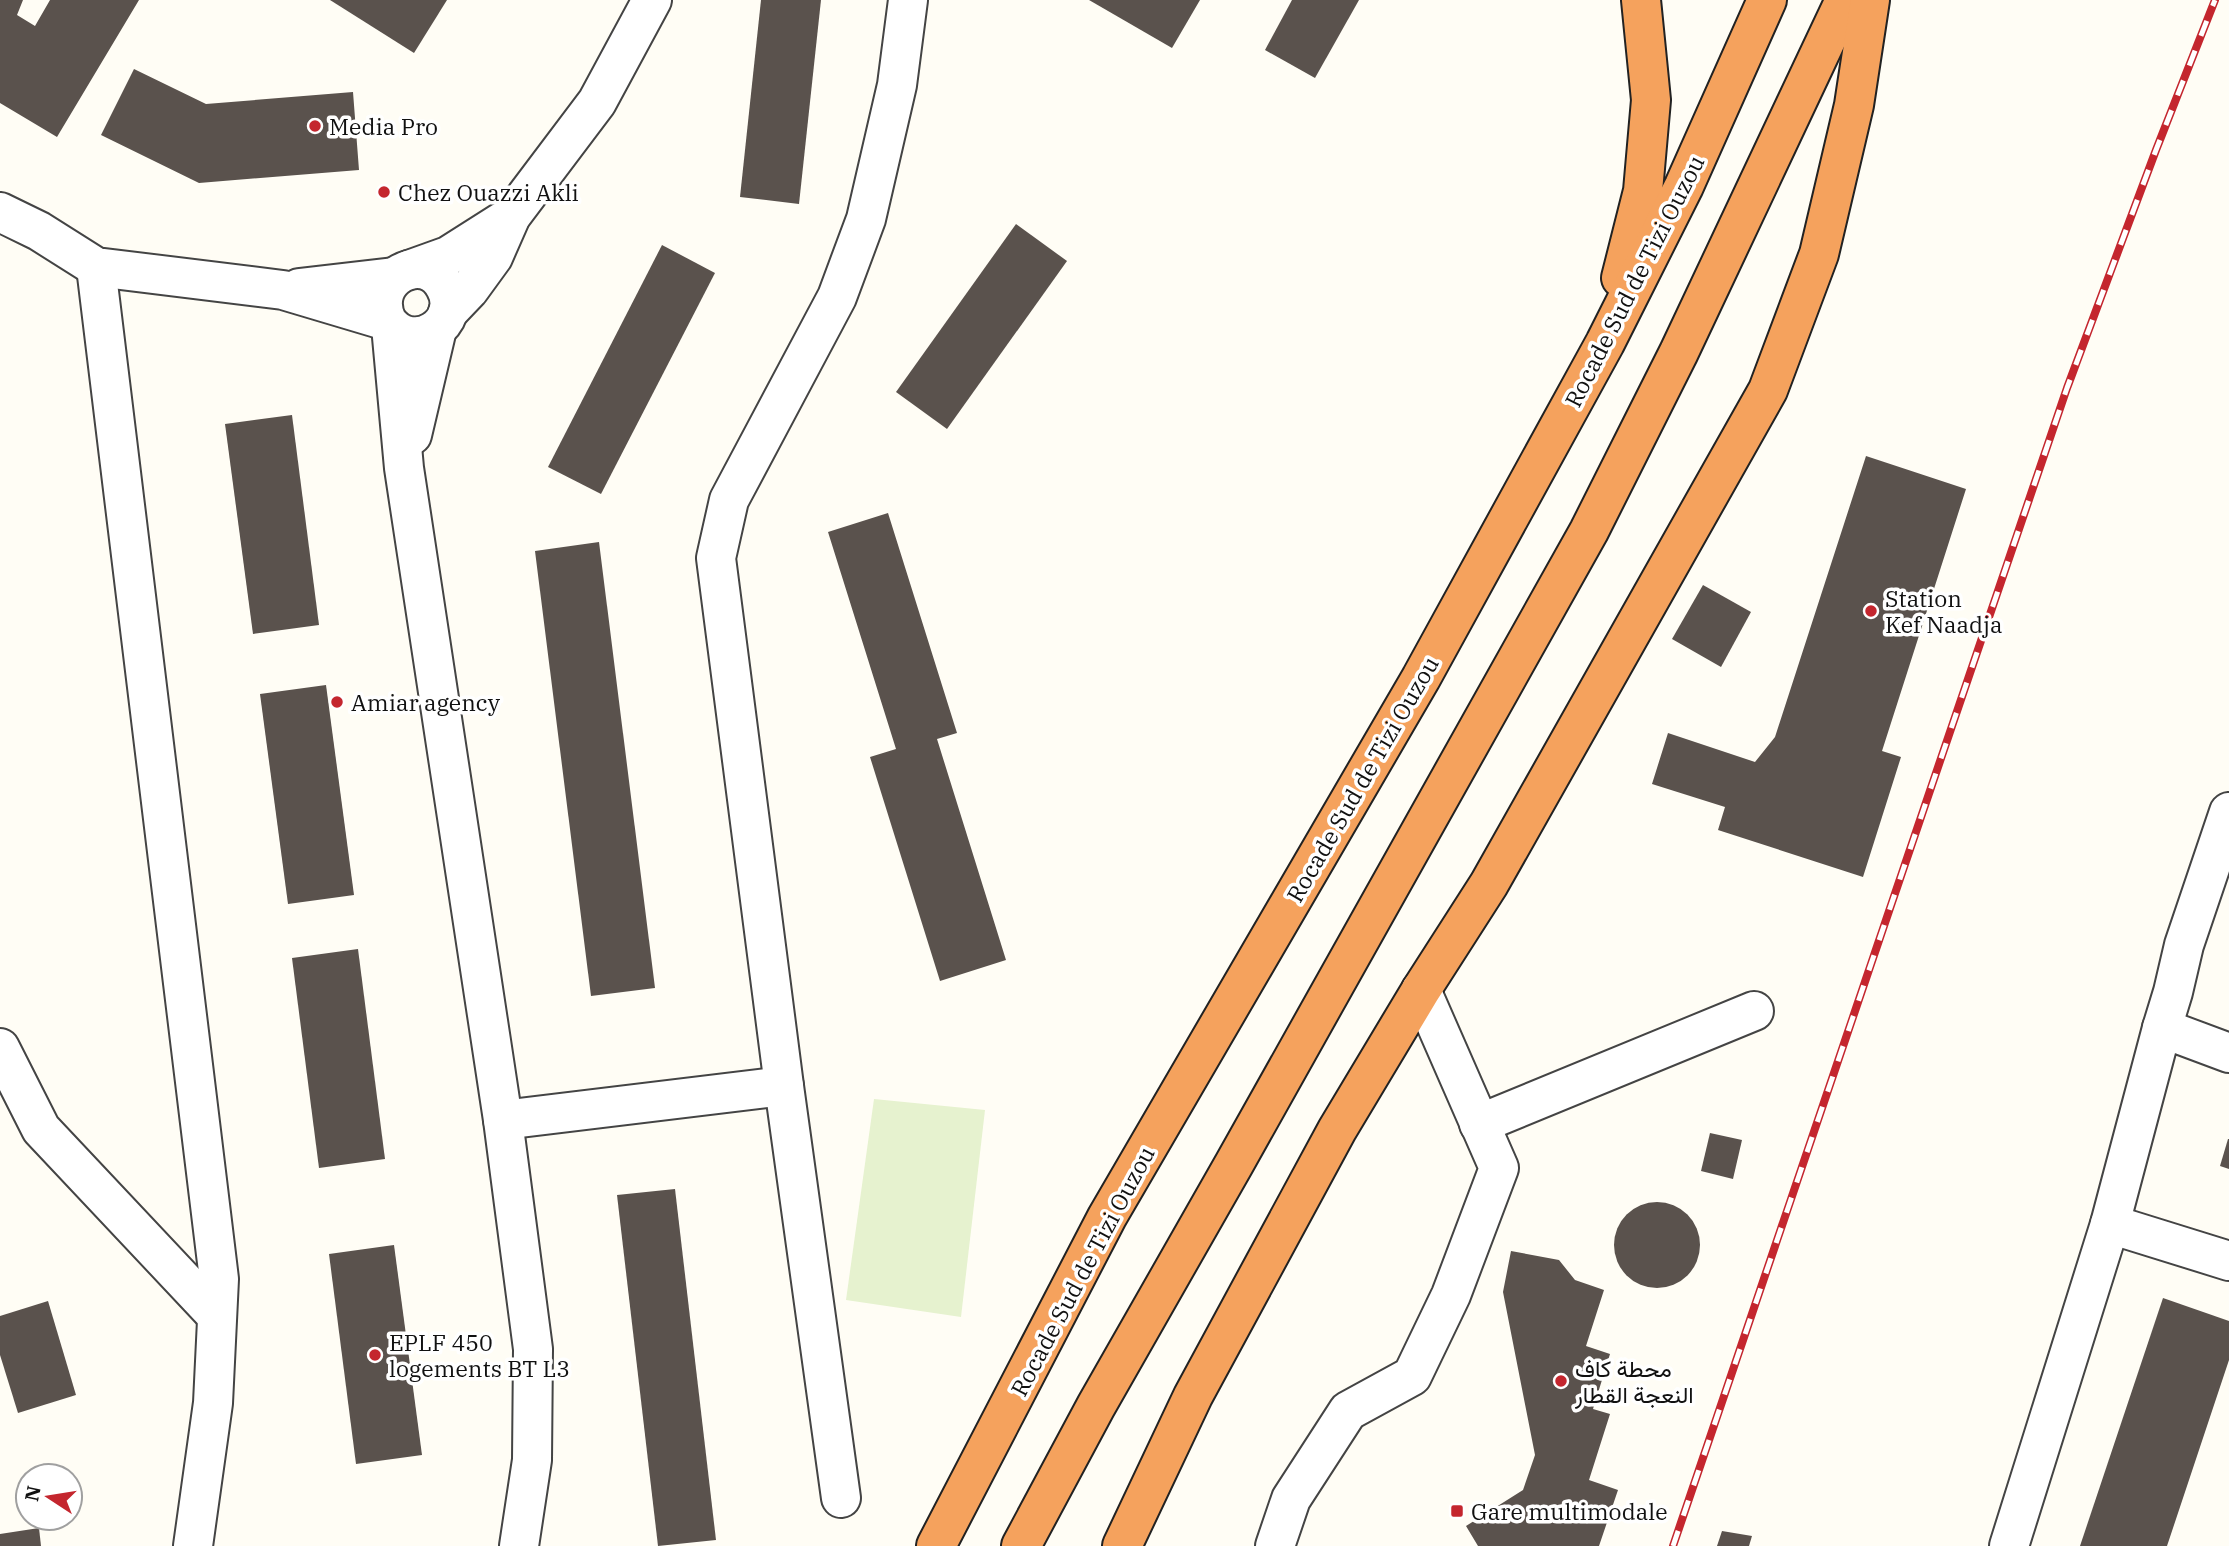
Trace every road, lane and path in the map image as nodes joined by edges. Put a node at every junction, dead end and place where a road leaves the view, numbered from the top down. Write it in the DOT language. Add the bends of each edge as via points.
graph roads {
  1 [pos="652,0"];
  2 [pos="908,0"];
  3 [pos="1641,0"];
  4 [pos="1767,0"];
  5 [pos="1845,0"];
  6 [pos="1870,0"];
  7 [pos="0,212"];
  8 [pos="511,216"];
  9 [pos="96,267"];
  10 [pos="401,274"];
  11 [pos="283,290"];
  12 [pos="442,321"];
  13 [pos="389,324"];
  14 [pos="1605,343"];
  15 [pos="404,468"];
  16 [pos="2229,812"];
  17 [pos="1420,989"];
  18 [pos="1754,1011"];
  19 [pos="2162,1028"];
  20 [pos="0,1048"];
  21 [pos="2229,1053"];
  22 [pos="784,1086"];
  23 [pos="503,1120"];
  24 [pos="1479,1124"];
  25 [pos="2110,1224"];
  26 [pos="2229,1261"];
  27 [pos="217,1316"];
  28 [pos="841,1498"];
  29 [pos="194,1546"];
  30 [pos="519,1546"];
  31 [pos="936,1546"];
  32 [pos="1021,1546"];
  33 [pos="1122,1546"];
  34 [pos="1275,1546"];
  35 [pos="2009,1546"];
  1 -- 8 [label="street" via="597,102"];
  2 -- 22 [label="street" via="897,85 866,219 837,297 729,500 716,558"];
  3 -- 14 [label="highway" via="1651,100 1643,191"];
  4 -- 14 [label="highway, Rocade Sud de Tizi Ouzou" via="1684,187"];
  5 -- 32 [label="highway" via="1589,531"];
  6 -- 17 [label="highway" via="1854,105 1819,254 1768,390 1489,884"];
  7 -- 9 [label="street"];
  8 -- 10 [label="street" via="448,256"];
  8 -- 12 [label="street" via="493,257"];
  9 -- 11 [label="street"];
  9 -- 27 [label="street" via="219,1279"];
  10 -- 11 [label="street"];
  10 -- 12 [label="street" via="421,270 440,280 447,289"];
  10 -- 13 [label="street" via="388,285 382,303"];
  11 -- 13 [label="street"];
  12 -- 13 [label="street" via="422,337 398,332"];
  12 -- 15 [label="street"];
  13 -- 15 [label="street"];
  14 -- 31 [label="highway, Rocade Sud de Tizi Ouzou" via="1422,678 1107,1217"];
  15 -- 23 [label="street"];
  16 -- 19 [label="street" via="2184,944"];
  17 -- 24 [label="street"];
  17 -- 33 [label="highway" via="1337,1130 1193,1396"];
  18 -- 24 [label="street"];
  19 -- 21 [label="street"];
  19 -- 25 [label="street"];
  20 -- 27 [label="street" via="41,1129"];
  22 -- 23 [label="street"];
  22 -- 28 [label="street"];
  23 -- 30 [label="street" via="533,1349 532,1460"];
  24 -- 34 [label="street" via="1499,1168 1451,1294 1412,1376 1348,1411 1291,1499"];
  25 -- 26 [label="street"];
  25 -- 35 [label="street"];
  27 -- 29 [label="street" via="213,1403"];
}
